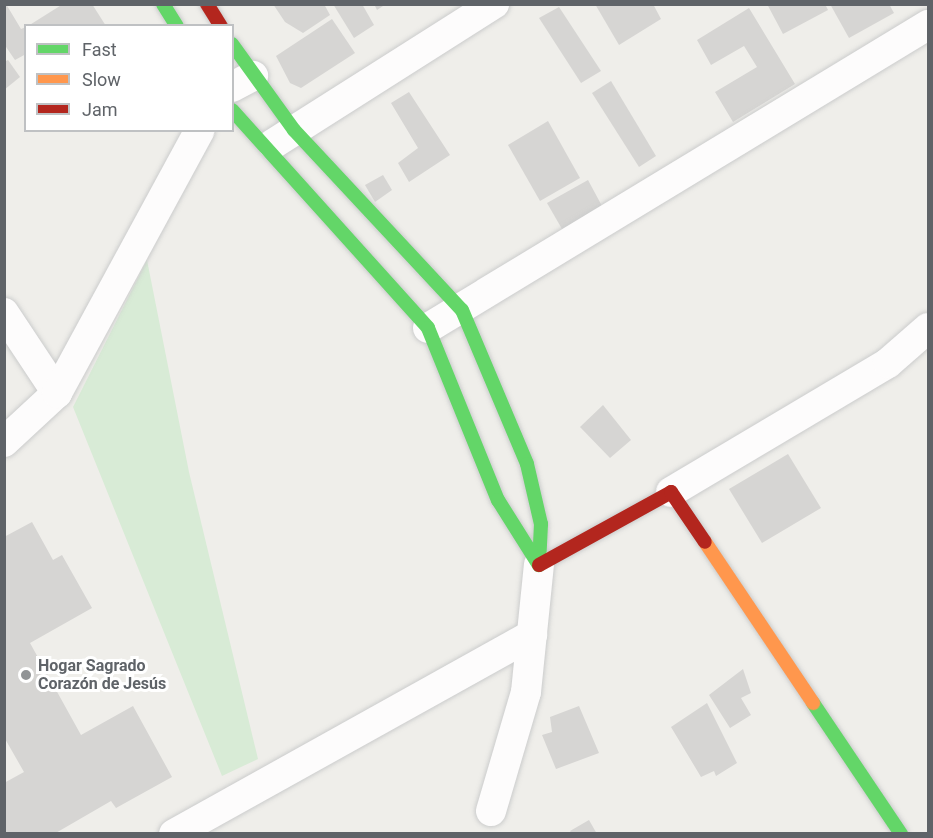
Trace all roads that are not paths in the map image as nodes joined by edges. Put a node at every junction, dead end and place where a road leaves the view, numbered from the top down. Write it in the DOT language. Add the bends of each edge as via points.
graph roads {
  1 [pos="163,4"];
  2 [pos="207,4"];
  3 [pos="494,4"];
  4 [pos="176,24"];
  5 [pos="220,24"];
  6 [pos="928,26"];
  7 [pos="234,51"];
  8 [pos="243,82"];
  9 [pos="234,112"];
  10 [pos="294,130"];
  11 [pos="199,132"];
  12 [pos="264,150"];
  13 [pos="462,310"];
  14 [pos="4,314"];
  15 [pos="428,328"];
  16 [pos="928,328"];
  17 [pos="57,393"];
  18 [pos="4,442"];
  19 [pos="671,492"];
  20 [pos="539,565"];
  21 [pos="532,635"];
  22 [pos="491,812"];
  23 [pos="174,834"];
  24 [pos="901,834"];
  1 -- 4 [label="street"];
  2 -- 5 [label="street"];
  3 -- 10 [label="street"];
  6 -- 13 [label="street"];
  7 -- 8 [label="street"];
  8 -- 10 [label="street"];
  9 -- 12 [label="street"];
  10 -- 12 [label="street"];
  10 -- 13 [label="street"];
  11 -- 17 [label="street"];
  12 -- 15 [label="street"];
  13 -- 15 [label="street"];
  13 -- 20 [label="street" via="528,464 541,524"];
  14 -- 17 [label="street"];
  15 -- 20 [label="street" via="498,500"];
  16 -- 19 [label="street" via="888,363"];
  17 -- 18 [label="street"];
  19 -- 20 [label="street"];
  19 -- 24 [label="street"];
  20 -- 21 [label="street"];
  21 -- 22 [label="street" via="526,692"];
  21 -- 23 [label="street"];
}
